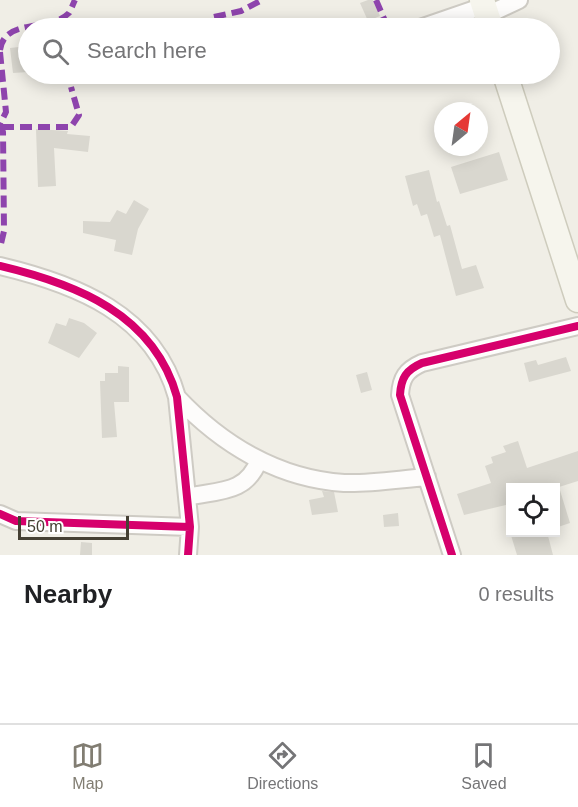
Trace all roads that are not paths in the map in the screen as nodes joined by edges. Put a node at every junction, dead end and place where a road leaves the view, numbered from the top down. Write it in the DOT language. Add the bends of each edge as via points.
graph roads {
  1 [pos="519,0"];
  2 [pos="486,12"];
  3 [pos="461,18"];
  4 [pos="509,84"];
  5 [pos="0,266"];
  6 [pos="578,300"];
  7 [pos="578,326"];
  8 [pos="177,397"];
  9 [pos="259,460"];
  10 [pos="427,477"];
  11 [pos="187,497"];
  12 [pos="0,514"];
  13 [pos="190,527"];
  14 [pos="188,555"];
  15 [pos="452,555"];
  1 -- 2 [label="street"];
  2 -- 3 [label="street"];
  4 -- 6 [label="main road"];
  5 -- 8 [label="street" via="52,279 102,303 137,329 159,353"];
  7 -- 10 [label="street" via="422,363 405,374 400,395"];
  8 -- 9 [label="street" via="205,426"];
  8 -- 11 [label="street"];
  9 -- 10 [label="street" via="324,481"];
  9 -- 11 [label="street" via="254,475 239,486"];
  10 -- 15 [label="street"];
  11 -- 13 [label="street"];
  12 -- 13 [label="street" via="16,521"];
  13 -- 14 [label="street"];
}
